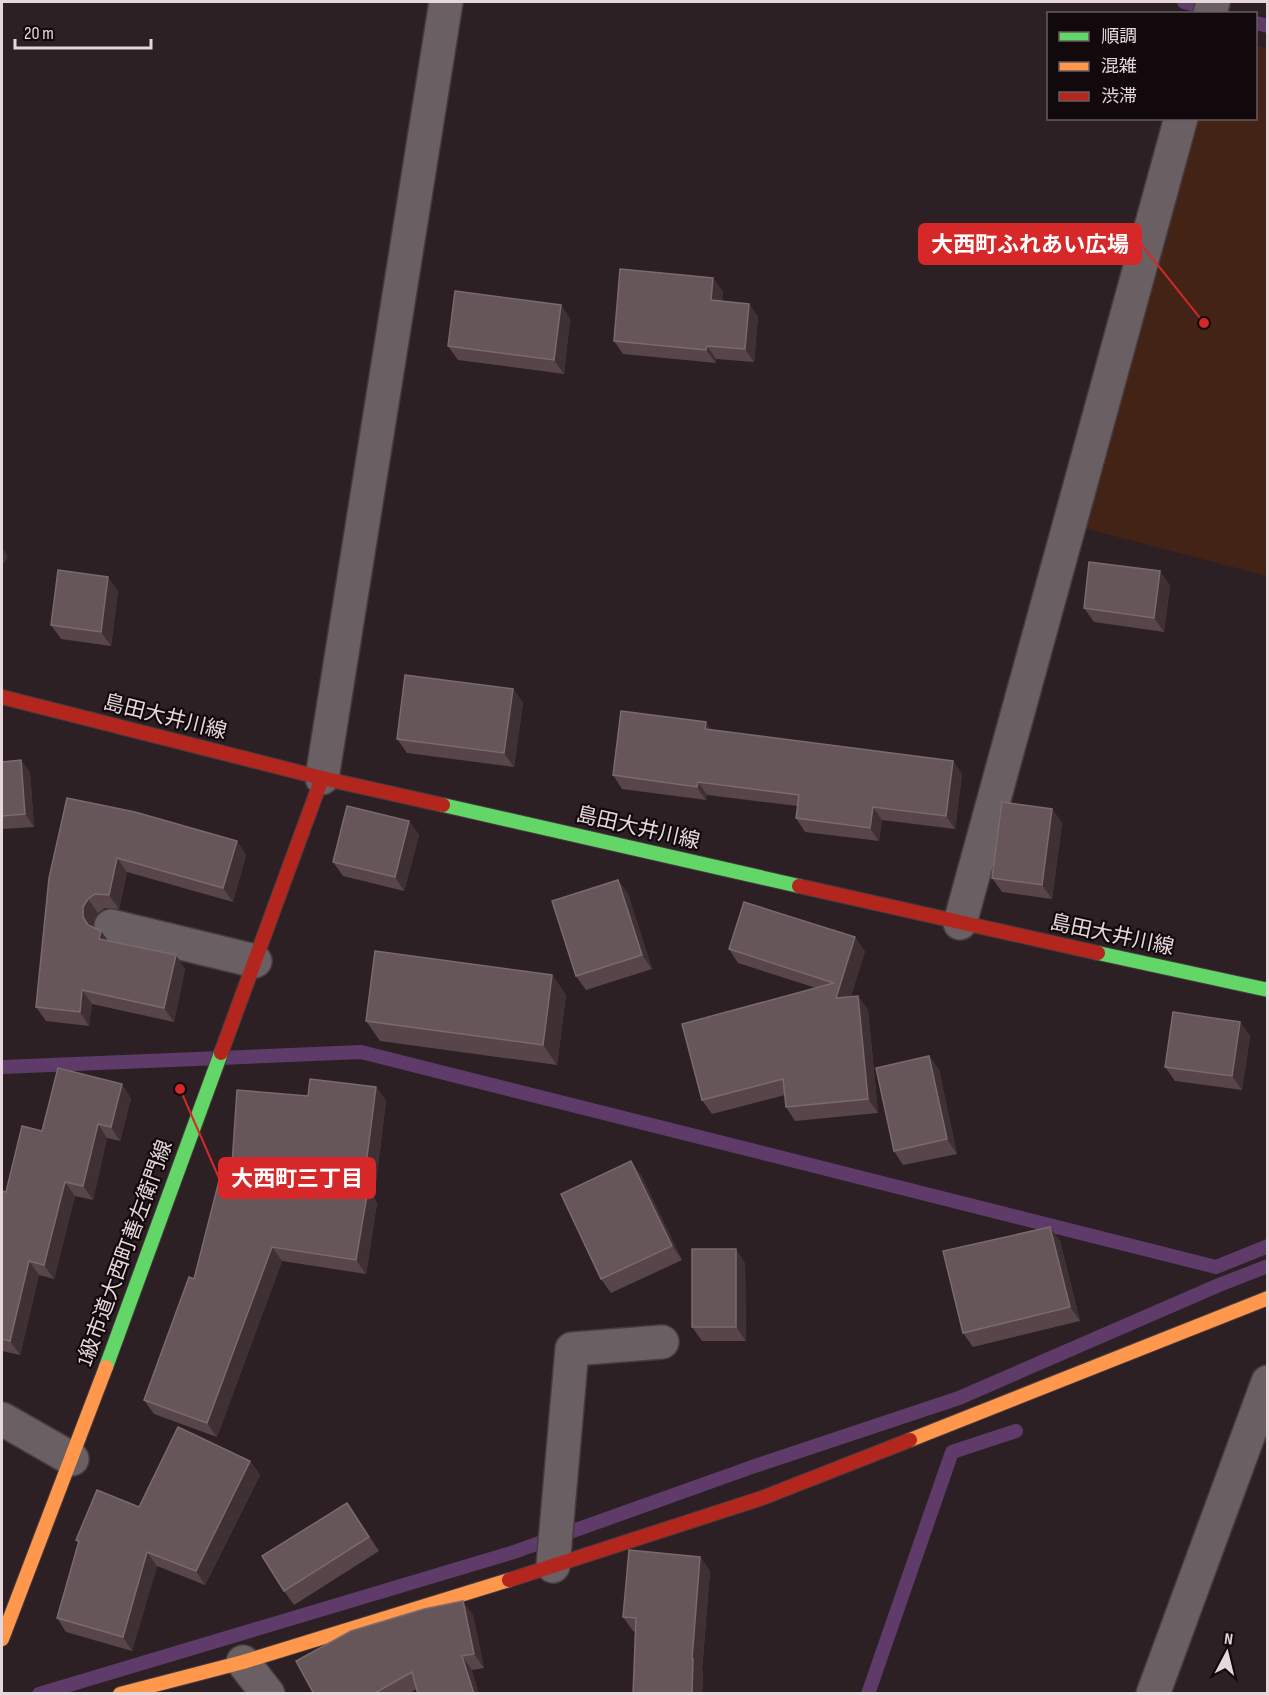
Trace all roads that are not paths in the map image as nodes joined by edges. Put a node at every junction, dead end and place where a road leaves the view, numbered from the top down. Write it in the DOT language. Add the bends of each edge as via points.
graph roads {
  1 [pos="446,2"];
  2 [pos="1180,120"];
  3 [pos="2,697"];
  4 [pos="322,778"];
  5 [pos="960,923"];
  6 [pos="111,926"];
  7 [pos="255,961"];
  8 [pos="1268,990"];
  9 [pos="1268,1298"];
  10 [pos="662,1342"];
  11 [pos="1268,1382"];
  12 [pos="2,1419"];
  13 [pos="72,1459"];
  14 [pos="553,1566"];
  15 [pos="2,1639"];
  16 [pos="243,1662"];
  17 [pos="120,1694"];
  18 [pos="268,1694"];
  19 [pos="1153,1694"];
  1 -- 4 [label="street"];
  2 -- 5 [label="street"];
  3 -- 4 [label="street, 島田大井川線"];
  4 -- 5 [label="street, 島田大井川線"];
  4 -- 7 [label="street, 1級市道大西町善左衛門線"];
  5 -- 8 [label="street, 島田大井川線"];
  6 -- 7 [label="street"];
  7 -- 13 [label="street, 1級市道大西町善左衛門線"];
  9 -- 14 [label="street" via="762,1497"];
  10 -- 14 [label="street" via="572,1349"];
  11 -- 19 [label="street"];
  12 -- 13 [label="street"];
  13 -- 15 [label="street, 1級市道大西町善左衛門線"];
  14 -- 16 [label="street"];
  16 -- 17 [label="street"];
  16 -- 18 [label="street"];
}
